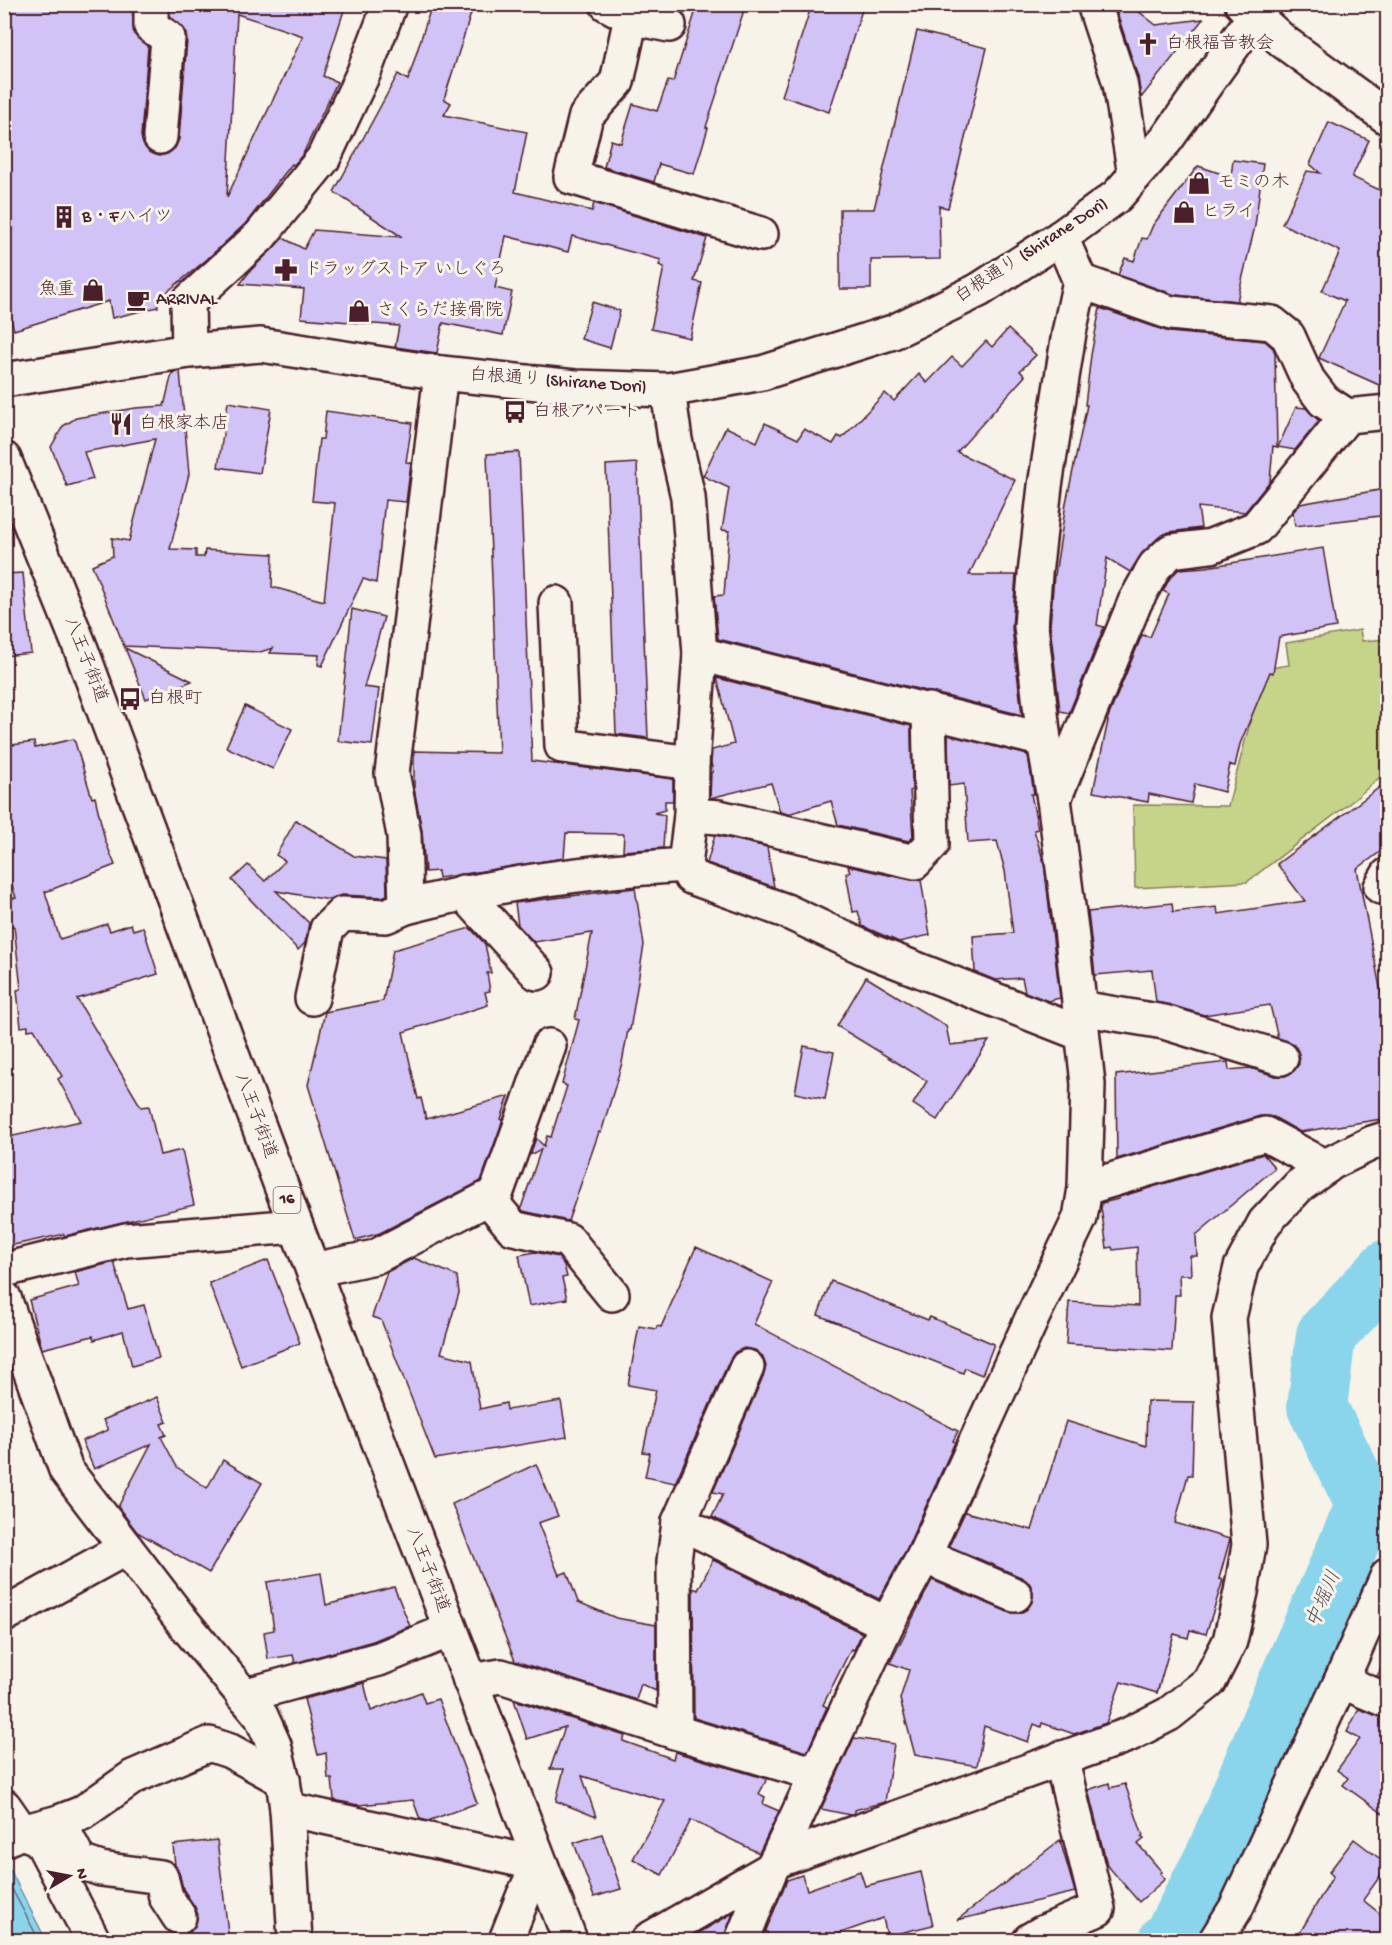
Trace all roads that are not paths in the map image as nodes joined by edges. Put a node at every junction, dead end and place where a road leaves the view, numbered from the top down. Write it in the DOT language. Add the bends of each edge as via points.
graph roads {
  1 [pos="151,4"];
  2 [pos="390,4"];
  3 [pos="1094,4"];
  4 [pos="1253,8"];
  5 [pos="619,10"];
  6 [pos="669,25"];
  7 [pos="1388,118"];
  8 [pos="160,137"];
  9 [pos="1135,175"];
  10 [pos="761,234"];
  11 [pos="1061,237"];
  12 [pos="1080,281"];
  13 [pos="189,351"];
  14 [pos="441,373"];
  15 [pos="4,380"];
  16 [pos="668,390"];
  17 [pos="1388,412"];
  18 [pos="1347,416"];
  19 [pos="6,467"];
  20 [pos="556,603"];
  21 [pos="700,654"];
  22 [pos="928,710"];
  23 [pos="1044,740"];
  24 [pos="692,763"];
  25 [pos="1054,799"];
  26 [pos="691,815"];
  27 [pos="685,865"];
  28 [pos="463,892"];
  29 [pos="406,908"];
  30 [pos="537,973"];
  31 [pos="312,998"];
  32 [pos="1081,1021"];
  33 [pos="549,1046"];
  34 [pos="1281,1058"];
  35 [pos="1388,1138"];
  36 [pos="1326,1167"];
  37 [pos="1085,1188"];
  38 [pos="488,1198"];
  39 [pos="296,1226"];
  40 [pos="4,1270"];
  41 [pos="313,1270"];
  42 [pos="612,1294"];
  43 [pos="4,1298"];
  44 [pos="747,1367"];
  45 [pos="679,1522"];
  46 [pos="126,1548"];
  47 [pos="924,1556"];
  48 [pos="1388,1575"];
  49 [pos="1015,1595"];
  50 [pos="4,1615"];
  51 [pos="886,1624"];
  52 [pos="450,1630"];
  53 [pos="470,1681"];
  54 [pos="1341,1681"];
  55 [pos="243,1696"];
  56 [pos="1388,1701"];
  57 [pos="675,1732"];
  58 [pos="1061,1758"];
  59 [pos="816,1774"];
  60 [pos="285,1795"];
  61 [pos="59,1822"];
  62 [pos="10,1829"];
  63 [pos="540,1864"];
  64 [pos="773,1865"];
  65 [pos="179,1917"];
  66 [pos="93,1941"];
  67 [pos="295,1941"];
  68 [pos="506,1941"];
  69 [pos="570,1941"];
  70 [pos="648,1941"];
  71 [pos="741,1941"];
  72 [pos="1030,1941"];
  73 [pos="1216,1941"];
  1 -- 8 [label="main road" via="151,26 168,38"];
  2 -- 13 [label="main road" via="364,72 323,159 260,236 188,302"];
  3 -- 9 [label="main road" via="1120,83"];
  4 -- 7 [label="main road" via="1284,42"];
  4 -- 9 [label="main road, 白根通り (Shirane Dori)" via="1166,140"];
  5 -- 6 [label="main road"];
  5 -- 10 [label="main road" via="617,82 586,116 571,177"];
  9 -- 11 [label="main road, 白根通り (Shirane Dori)" via="1117,196"];
  11 -- 12 [label="main road"];
  11 -- 16 [label="main road, 白根通り (Shirane Dori)" via="979,290 893,332 762,374"];
  12 -- 18 [label="main road" via="1171,313 1272,323 1288,336 1308,380 1324,401"];
  12 -- 23 [label="main road" via="1049,462 1035,574 1031,626"];
  13 -- 14 [label="main road, 白根通り (Shirane Dori)" via="261,345"];
  13 -- 15 [label="main road, 白根通り (Shirane Dori)"];
  14 -- 16 [label="main road, 白根通り (Shirane Dori)" via="575,387"];
  14 -- 29 [label="main road" via="392,773 404,835"];
  16 -- 21 [label="main road" via="688,497"];
  17 -- 18 [label="main road"];
  18 -- 25 [label="main road" via="1256,528 1211,546 1170,551 1155,566 1135,602"];
  19 -- 39 [label="main road, 八王子街道 / 16" via="106,715"];
  20 -- 24 [label="main road" via="562,746"];
  21 -- 22 [label="main road"];
  21 -- 24 [label="main road"];
  22 -- 23 [label="main road"];
  22 -- 26 [label="main road" via="932,844 915,862 719,817"];
  23 -- 25 [label="main road"];
  24 -- 26 [label="main road"];
  25 -- 32 [label="main road"];
  26 -- 27 [label="main road"];
  27 -- 28 [label="main road" via="609,870"];
  27 -- 32 [label="main road" via="691,877 786,911 873,952"];
  28 -- 29 [label="main road"];
  28 -- 30 [label="main road"];
  29 -- 31 [label="main road" via="386,916 342,914 327,929"];
  32 -- 34 [label="main road" via="1164,1022"];
  32 -- 37 [label="main road" via="1088,1084"];
  33 -- 38 [label="main road" via="496,1194"];
  35 -- 36 [label="main road"];
  36 -- 37 [label="main road" via="1265,1134"];
  36 -- 58 [label="main road" via="1299,1186 1265,1222 1241,1267 1229,1318 1249,1545 1230,1641 1209,1682 1170,1714 1128,1735"];
  37 -- 47 [label="main road" via="1080,1218"];
  38 -- 41 [label="main road" via="375,1257"];
  38 -- 42 [label="main road" via="513,1228 568,1240"];
  39 -- 40 [label="main road" via="126,1240"];
  39 -- 41 [label="main road, 八王子街道 / 16"];
  41 -- 52 [label="main road, 八王子街道 / 16"];
  43 -- 46 [label="main road" via="66,1470"];
  44 -- 45 [label="main road"];
  45 -- 51 [label="main road"];
  45 -- 57 [label="main road" via="674,1561"];
  46 -- 50 [label="main road"];
  46 -- 55 [label="main road"];
  47 -- 49 [label="main road"];
  47 -- 51 [label="main road"];
  48 -- 54 [label="main road"];
  51 -- 59 [label="main road"];
  52 -- 53 [label="main road, 八王子街道 / 16"];
  52 -- 55 [label="main road" via="379,1659"];
  53 -- 57 [label="main road" via="501,1676"];
  53 -- 63 [label="main road, 八王子街道 / 16"];
  54 -- 56 [label="main road"];
  54 -- 73 [label="main road" via="1236,1908"];
  55 -- 60 [label="main road" via="261,1716 273,1745"];
  57 -- 59 [label="main road"];
  58 -- 64 [label="main road"];
  58 -- 72 [label="main road" via="1098,1909"];
  59 -- 64 [label="main road"];
  60 -- 61 [label="main road" via="230,1751 209,1744 133,1777 82,1813"];
  60 -- 63 [label="main road"];
  60 -- 67 [label="main road"];
  61 -- 62 [label="main road"];
  61 -- 65 [label="main road" via="80,1862 101,1869 168,1877 166,1897"];
  62 -- 66 [label="main road" via="40,1839"];
  63 -- 68 [label="main road"];
  63 -- 69 [label="main road, 八王子街道 / 16"];
  64 -- 70 [label="main road"];
  64 -- 71 [label="main road"];
}
